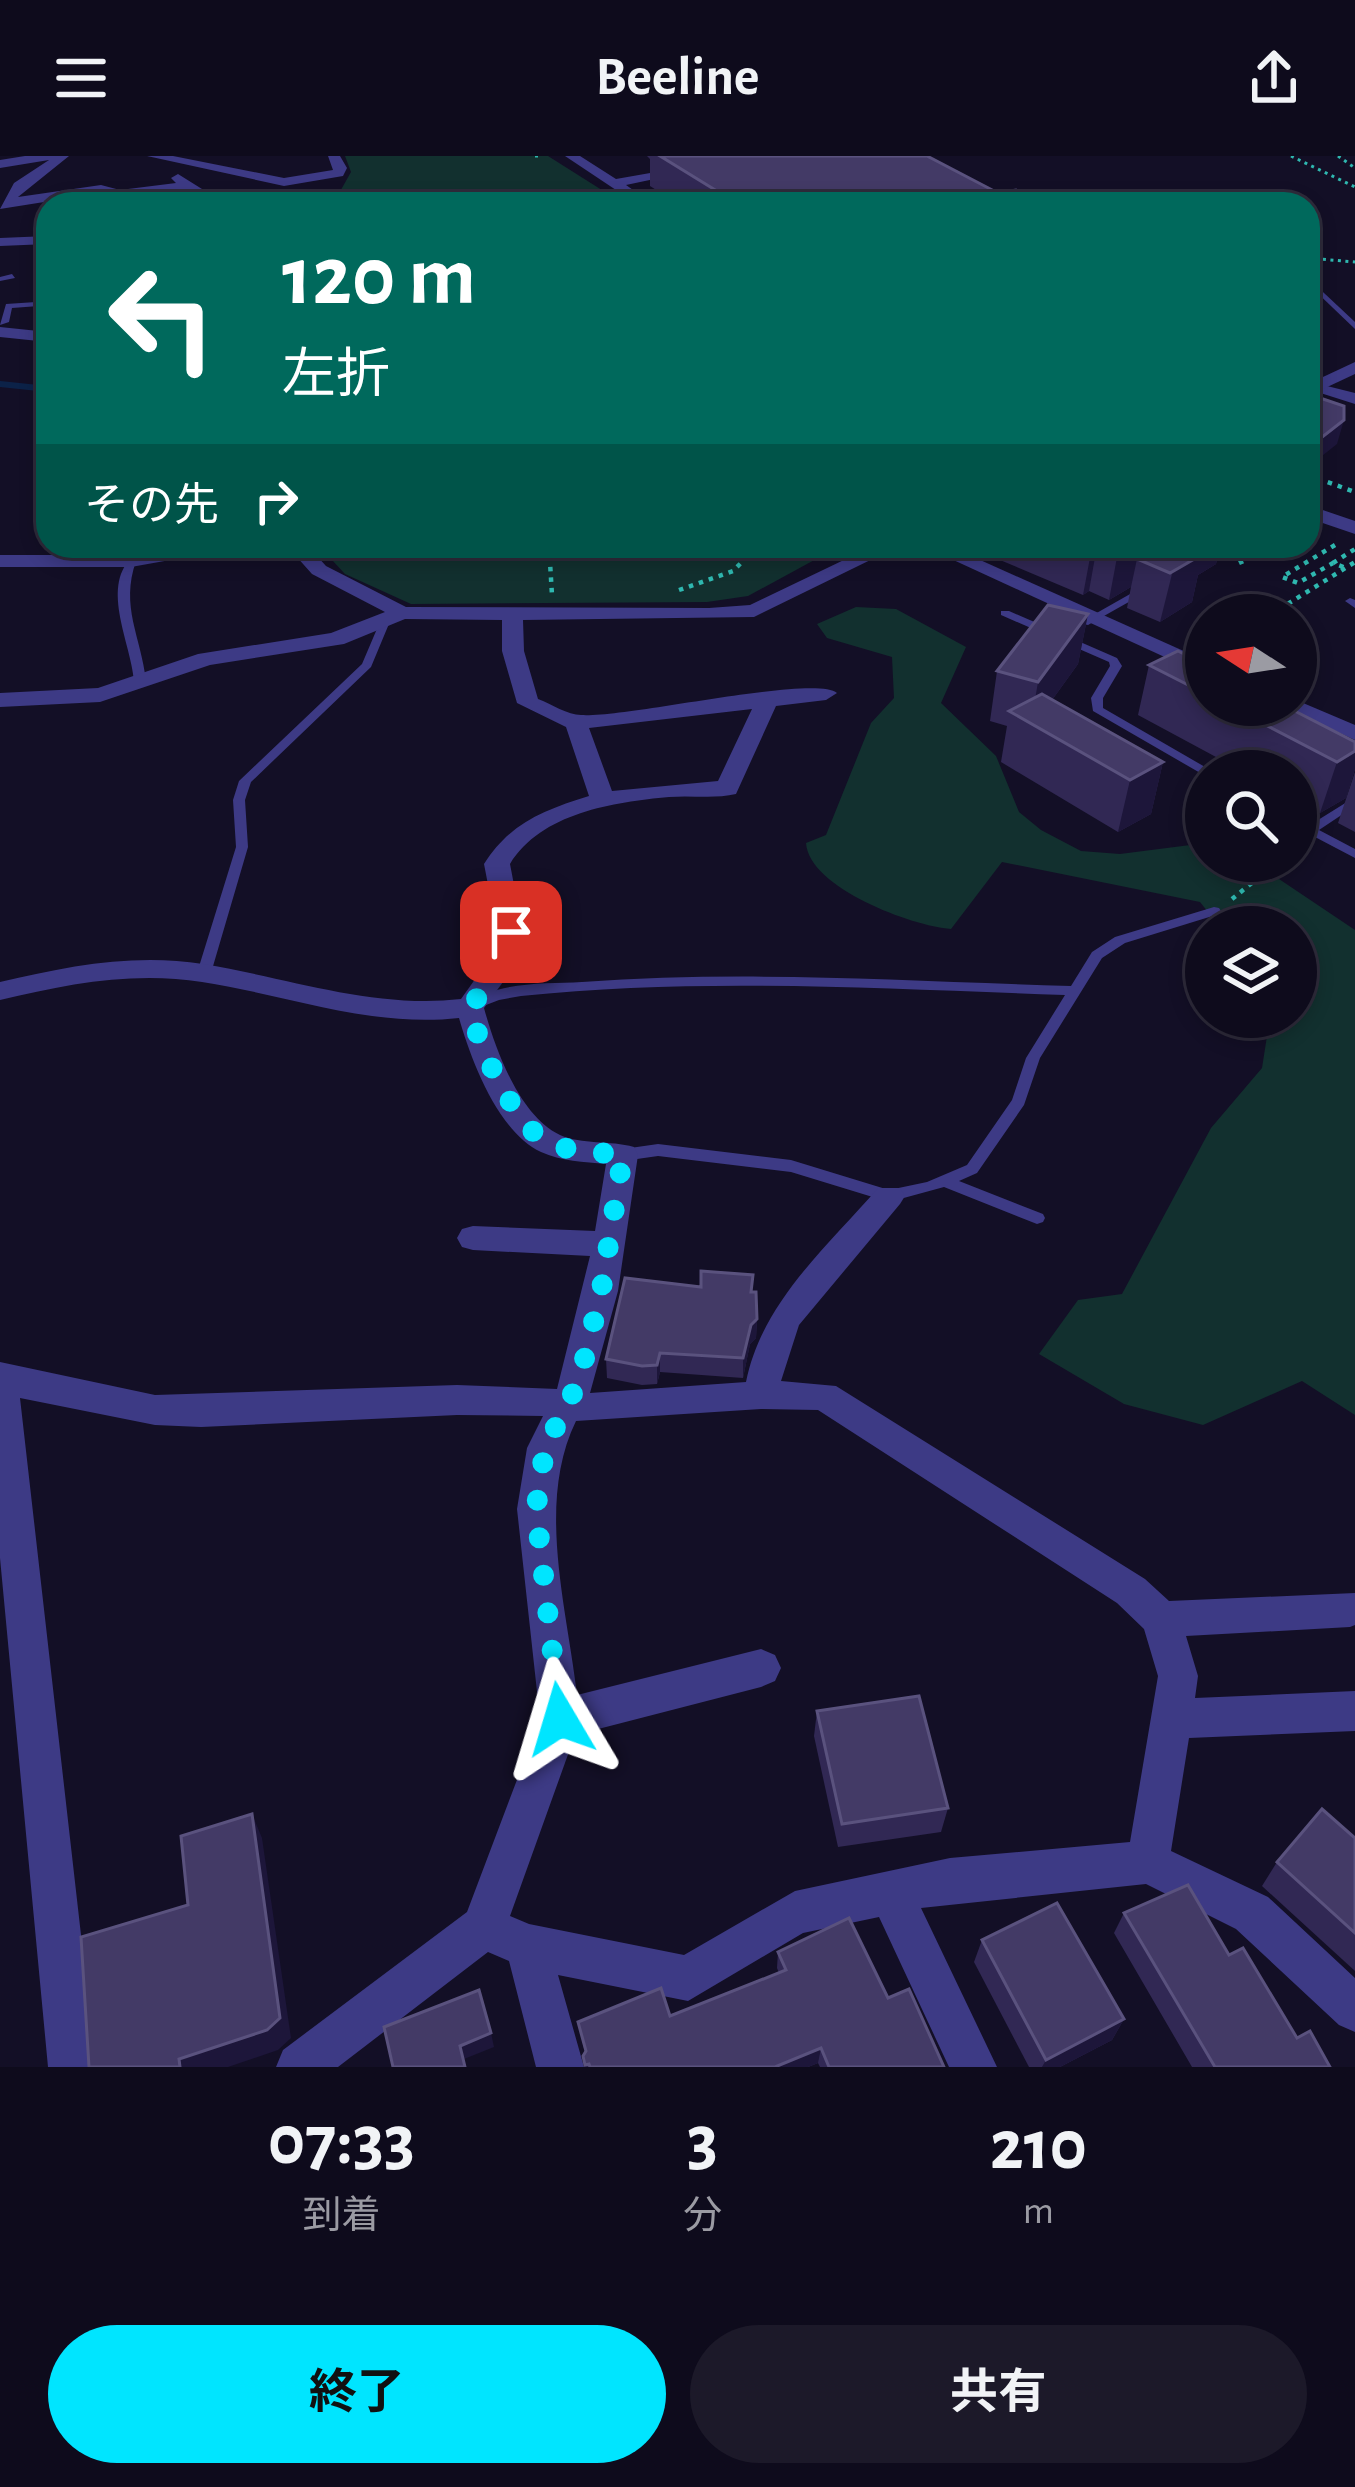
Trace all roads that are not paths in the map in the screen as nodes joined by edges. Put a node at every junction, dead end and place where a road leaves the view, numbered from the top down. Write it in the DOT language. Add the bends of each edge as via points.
graph roads {
  1 [pos="49,156"];
  2 [pos="63,156"];
  3 [pos="153,156"];
  4 [pos="334,156"];
  5 [pos="572,156"];
  6 [pos="174,158"];
  7 [pos="0,164"];
  8 [pos="698,169"];
  9 [pos="614,183"];
  10 [pos="130,192"];
  11 [pos="201,192"];
  12 [pos="628,192"];
  13 [pos="36,202"];
  14 [pos="3,208"];
  15 [pos="36,240"];
  16 [pos="0,242"];
  17 [pos="12,276"];
  18 [pos="0,279"];
  19 [pos="1320,292"];
  20 [pos="36,304"];
  21 [pos="0,328"];
  22 [pos="1355,328"];
  23 [pos="36,335"];
  24 [pos="1355,367"];
  25 [pos="1320,383"];
  26 [pos="1320,389"];
  27 [pos="1355,399"];
  28 [pos="1320,515"];
  29 [pos="1355,528"];
  30 [pos="148,558"];
  31 [pos="308,558"];
  32 [pos="864,558"];
  33 [pos="959,558"];
  34 [pos="0,561"];
  35 [pos="131,561"];
  36 [pos="1127,572"];
  37 [pos="512,612"];
  38 [pos="1005,613"];
  39 [pos="394,616"];
  40 [pos="1093,618"];
  41 [pos="1060,637"];
  42 [pos="1185,660"];
  43 [pos="140,681"];
  44 [pos="826,693"];
  45 [pos="768,698"];
  46 [pos="0,700"];
  47 [pos="1317,717"];
  48 [pos="576,723"];
  49 [pos="1355,733"];
  50 [pos="1185,759"];
  51 [pos="602,801"];
  52 [pos="1355,801"];
  53 [pos="1317,825"];
  54 [pos="1317,834"];
  55 [pos="1355,854"];
  56 [pos="1185,920"];
  57 [pos="204,973"];
  58 [pos="0,991"];
  59 [pos="1073,991"];
  60 [pos="470,1007"];
  61 [pos="623,1155"];
  62 [pos="944,1181"];
  63 [pos="889,1196"];
  64 [pos="1037,1218"];
  65 [pos="473,1238"];
  66 [pos="608,1244"];
  67 [pos="0,1379"];
  68 [pos="761,1395"];
  69 [pos="565,1405"];
  70 [pos="1350,1610"];
  71 [pos="1161,1619"];
  72 [pos="761,1668"];
  73 [pos="1355,1711"];
  74 [pos="560,1719"];
  75 [pos="1172,1719"];
  76 [pos="1148,1862"];
  77 [pos="891,1893"];
  78 [pos="484,1927"];
  79 [pos="528,1946"];
  80 [pos="1355,2009"];
  81 [pos="72,2067"];
  82 [pos="300,2067"];
  83 [pos="560,2067"];
  84 [pos="974,2067"];
  1 -- 7 [label="street"];
  2 -- 14 [label="street" via="19,186"];
  3 -- 6 [label="street"];
  4 -- 6 [label="street" via="342,177 284,182"];
  5 -- 9 [label="street"];
  8 -- 9 [label="street"];
  9 -- 12 [label="street"];
  10 -- 11 [label="street" via="184,181"];
  13 -- 14 [label="street"];
  15 -- 16 [label="street"];
  17 -- 18 [label="lane"];
  19 -- 22 [label="lane"];
  20 -- 21 [label="lane" via="9,306"];
  21 -- 23 [label="street"];
  24 -- 25 [label="street"];
  26 -- 27 [label="street"];
  28 -- 29 [label="street"];
  30 -- 35 [label="street"];
  31 -- 39 [label="street"];
  32 -- 37 [label="street" via="754,611"];
  33 -- 40 [label="street"];
  34 -- 35 [label="street"];
  35 -- 43 [label="lane" via="125,619"];
  36 -- 40 [label="lane" via="1151,585"];
  37 -- 39 [label="street"];
  37 -- 48 [label="street" via="528,703"];
  38 -- 41 [label="lane"];
  39 -- 43 [label="street" via="336,639 206,659"];
  39 -- 57 [label="lane" via="368,665 245,781 242,847"];
  40 -- 41 [label="lane"];
  40 -- 42 [label="street"];
  41 -- 50 [label="lane" via="1117,666 1096,709"];
  43 -- 46 [label="street" via="100,695"];
  44 -- 45 [label="street"];
  45 -- 48 [label="street"];
  45 -- 51 [label="street" via="727,789 695,786"];
  47 -- 49 [label="street"];
  48 -- 51 [label="street"];
  51 -- 60 [label="street" via="526,829 501,852 497,881 511,932"];
  52 -- 53 [label="lane"];
  54 -- 55 [label="lane"];
  56 -- 59 [label="lane" via="1120,940 1097,955"];
  57 -- 58 [label="street" via="148,968"];
  57 -- 60 [label="street" via="333,999"];
  59 -- 60 [label="lane" via="637,981 520,992"];
  59 -- 62 [label="lane" via="1033,1058 1019,1101 972,1169"];
  60 -- 61 [label="street" via="494,1071 533,1133 550,1144"];
  61 -- 63 [label="lane" via="658,1150 791,1166"];
  61 -- 66 [label="street"];
  62 -- 63 [label="lane"];
  62 -- 64 [label="lane"];
  63 -- 68 [label="street" via="786,1317"];
  65 -- 66 [label="street"];
  66 -- 69 [label="street" via="579,1381"];
  67 -- 69 [label="street" via="201,1412 457,1400"];
  67 -- 81 [label="street"];
  68 -- 69 [label="street"];
  68 -- 71 [label="street" via="824,1396 1131,1591"];
  69 -- 74 [label="street" via="545,1448 536,1509"];
  70 -- 71 [label="street"];
  71 -- 75 [label="street" via="1178,1676"];
  72 -- 74 [label="street"];
  73 -- 75 [label="street"];
  74 -- 78 [label="street"];
  75 -- 76 [label="street"];
  76 -- 77 [label="street"];
  76 -- 80 [label="street" via="1252,1913"];
  77 -- 79 [label="street" via="795,1913 688,1978"];
  77 -- 84 [label="street"];
  78 -- 79 [label="street"];
  78 -- 82 [label="street"];
  79 -- 83 [label="street"];
}
